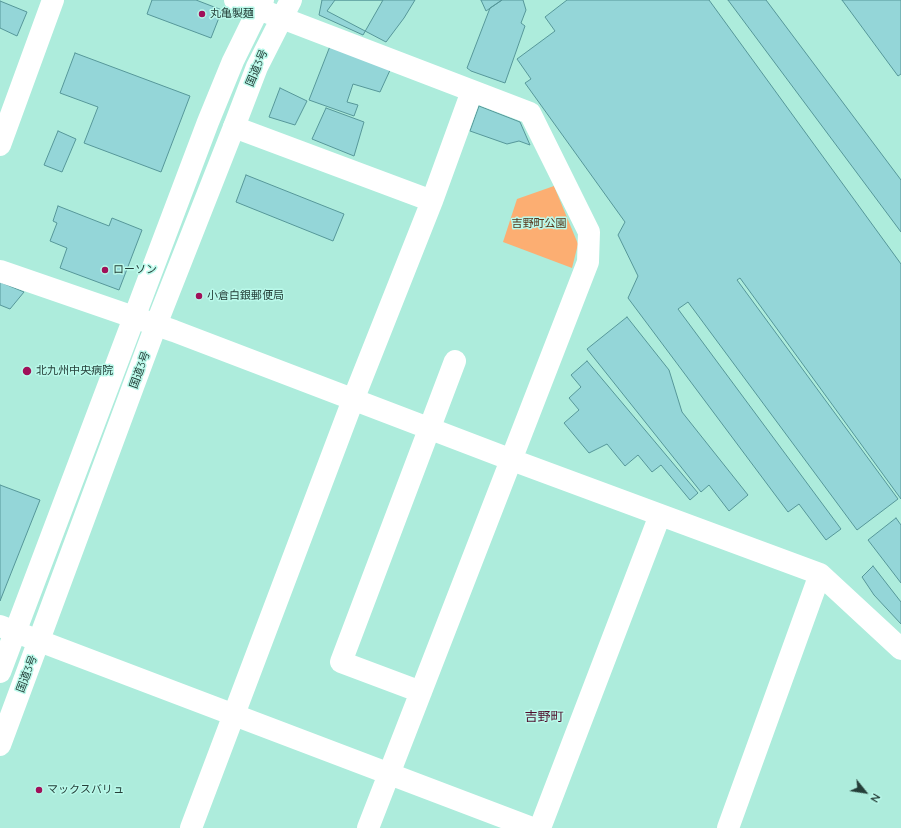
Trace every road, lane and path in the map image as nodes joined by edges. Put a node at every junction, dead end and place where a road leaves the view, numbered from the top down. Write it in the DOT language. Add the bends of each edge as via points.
graph roads {
  1 [pos="53,0"];
  2 [pos="235,0"];
  3 [pos="261,4"];
  4 [pos="286,9"];
  5 [pos="472,91"];
  6 [pos="234,127"];
  7 [pos="0,145"];
  8 [pos="432,200"];
  9 [pos="0,271"];
  10 [pos="133,317"];
  11 [pos="156,325"];
  12 [pos="455,361"];
  13 [pos="353,400"];
  14 [pos="429,429"];
  15 [pos="512,460"];
  16 [pos="660,515"];
  17 [pos="820,574"];
  18 [pos="8,629"];
  19 [pos="39,640"];
  20 [pos="901,649"];
  21 [pos="0,672"];
  22 [pos="421,692"];
  23 [pos="233,715"];
  24 [pos="0,745"];
  25 [pos="389,774"];
  26 [pos="190,828"];
  27 [pos="368,828"];
  28 [pos="532,828"];
  29 [pos="540,828"];
  30 [pos="728,828"];
  1 -- 7 [label="main road"];
  2 -- 3 [label="main road"];
  3 -- 4 [label="main road"];
  3 -- 10 [label="main road" via="233,61 208,122"];
  4 -- 5 [label="main road"];
  4 -- 6 [label="main road, 国道3号" via="257,67"];
  5 -- 8 [label="main road"];
  5 -- 15 [label="main road" via="530,113 589,232 588,262"];
  6 -- 8 [label="main road"];
  6 -- 11 [label="main road, 国道3号"];
  8 -- 13 [label="main road"];
  9 -- 10 [label="main road"];
  10 -- 11 [label="main road"];
  10 -- 18 [label="main road"];
  11 -- 13 [label="main road"];
  11 -- 19 [label="main road, 国道3号"];
  12 -- 14 [label="main road"];
  13 -- 14 [label="main road"];
  13 -- 23 [label="main road"];
  14 -- 15 [label="main road"];
  14 -- 22 [label="main road" via="341,662"];
  15 -- 16 [label="main road"];
  15 -- 22 [label="main road"];
  16 -- 17 [label="main road"];
  16 -- 29 [label="main road"];
  17 -- 20 [label="main road"];
  17 -- 30 [label="main road"];
  18 -- 19 [label="main road"];
  18 -- 21 [label="main road"];
  19 -- 23 [label="main road"];
  19 -- 24 [label="main road, 国道3号"];
  22 -- 25 [label="main road"];
  23 -- 25 [label="main road"];
  23 -- 26 [label="main road"];
  25 -- 27 [label="main road"];
  25 -- 28 [label="main road"];
}
